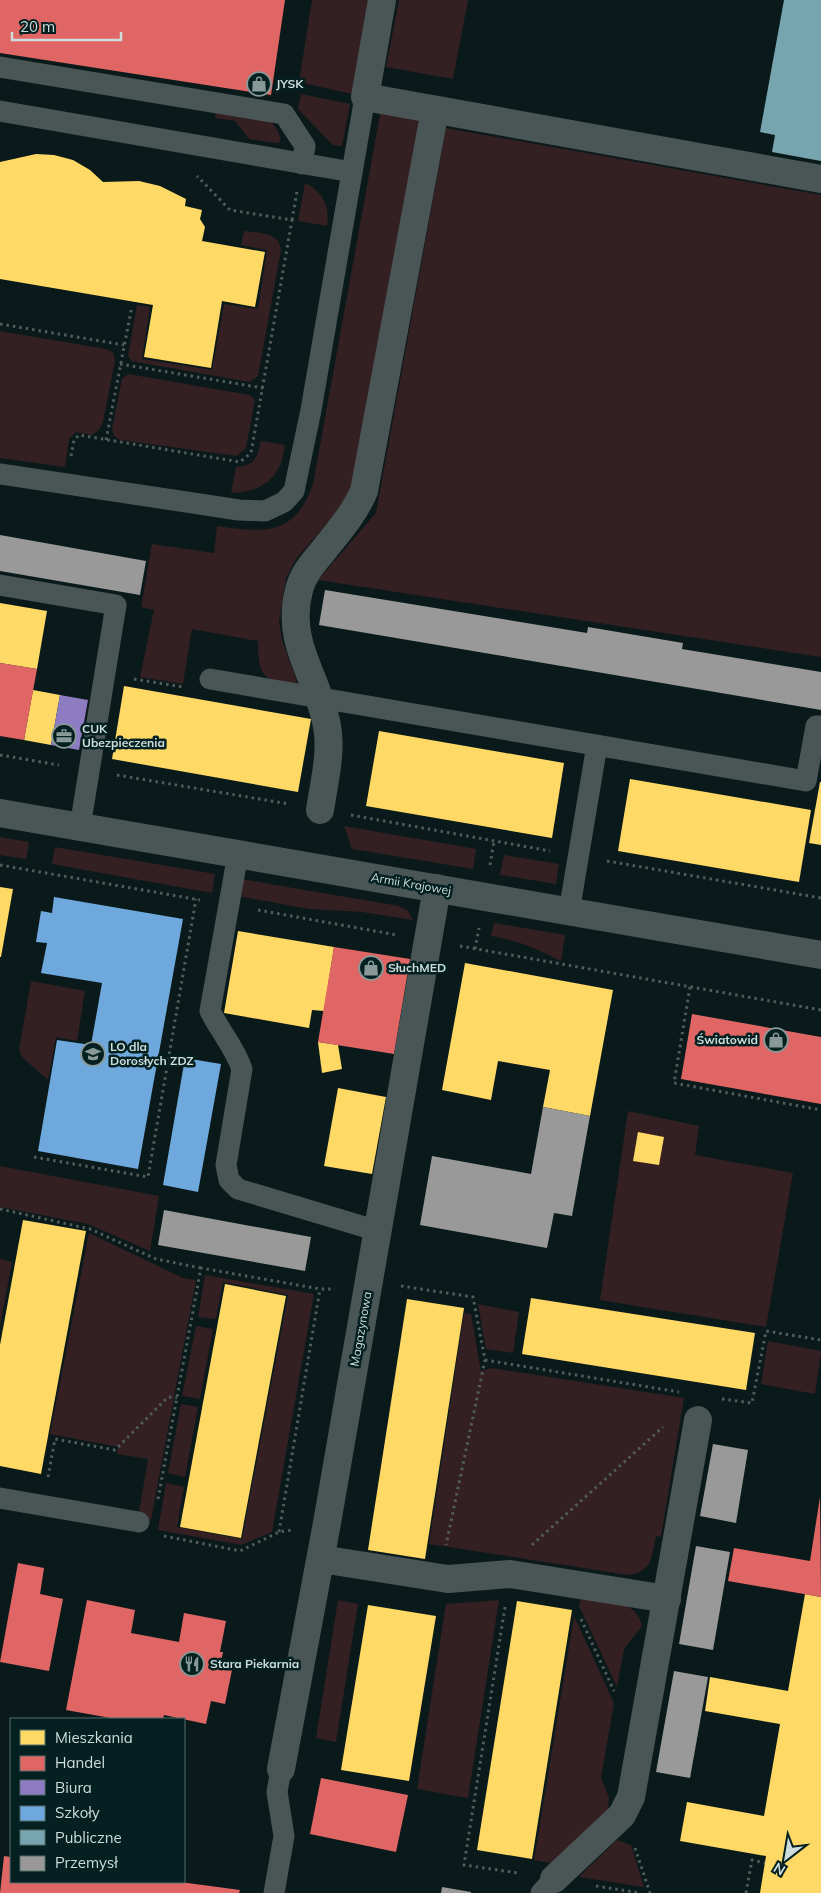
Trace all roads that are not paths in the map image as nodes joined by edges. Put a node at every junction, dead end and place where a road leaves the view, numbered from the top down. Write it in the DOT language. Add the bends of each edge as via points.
graph roads {
  1 [pos="382,0"];
  2 [pos="0,67"];
  3 [pos="365,97"];
  4 [pos="435,110"];
  5 [pos="0,111"];
  6 [pos="302,164"];
  7 [pos="352,172"];
  8 [pos="821,179"];
  9 [pos="0,474"];
  10 [pos="0,585"];
  11 [pos="210,679"];
  12 [pos="319,698"];
  13 [pos="821,726"];
  14 [pos="597,745"];
  15 [pos="320,810"];
  16 [pos="0,813"];
  17 [pos="80,827"];
  18 [pos="238,854"];
  19 [pos="437,888"];
  20 [pos="568,912"];
  21 [pos="821,955"];
  22 [pos="378,1231"];
  23 [pos="698,1420"];
  24 [pos="0,1498"];
  25 [pos="146,1523"];
  26 [pos="321,1559"];
  27 [pos="667,1599"];
  28 [pos="281,1769"];
  29 [pos="547,1886"];
  30 [pos="274,1893"];
  1 -- 3 [label="street"];
  2 -- 6 [label="lane" via="284,114 305,146"];
  3 -- 4 [label="street"];
  3 -- 7 [label="lane"];
  4 -- 8 [label="street"];
  4 -- 12 [label="street" via="364,492 358,507 305,573 294,610 299,645"];
  5 -- 6 [label="lane"];
  6 -- 7 [label="lane"];
  7 -- 9 [label="lane" via="311,410 294,491 284,502 265,511 239,510"];
  10 -- 17 [label="lane" via="116,606"];
  11 -- 12 [label="lane"];
  12 -- 14 [label="lane"];
  12 -- 15 [label="street" via="327,727 328,746"];
  13 -- 14 [label="lane" via="816,726 806,781"];
  14 -- 20 [label="lane"];
  16 -- 17 [label="street, Armii Krajowej"];
  17 -- 18 [label="street, Armii Krajowej"];
  18 -- 19 [label="street, Armii Krajowej"];
  18 -- 22 [label="lane" via="210,1011 242,1069 226,1165 229,1180 238,1189"];
  19 -- 20 [label="street, Armii Krajowej"];
  19 -- 22 [label="street, Magazynowa"];
  20 -- 21 [label="street, Armii Krajowej"];
  22 -- 26 [label="street, Magazynowa"];
  23 -- 27 [label="street"];
  24 -- 25 [label="lane"];
  26 -- 27 [label="street" via="448,1579 510,1574"];
  26 -- 28 [label="street, Magazynowa"];
  27 -- 29 [label="street" via="631,1797 622,1815"];
  28 -- 30 [label="lane" via="277,1792 284,1836"];
}
